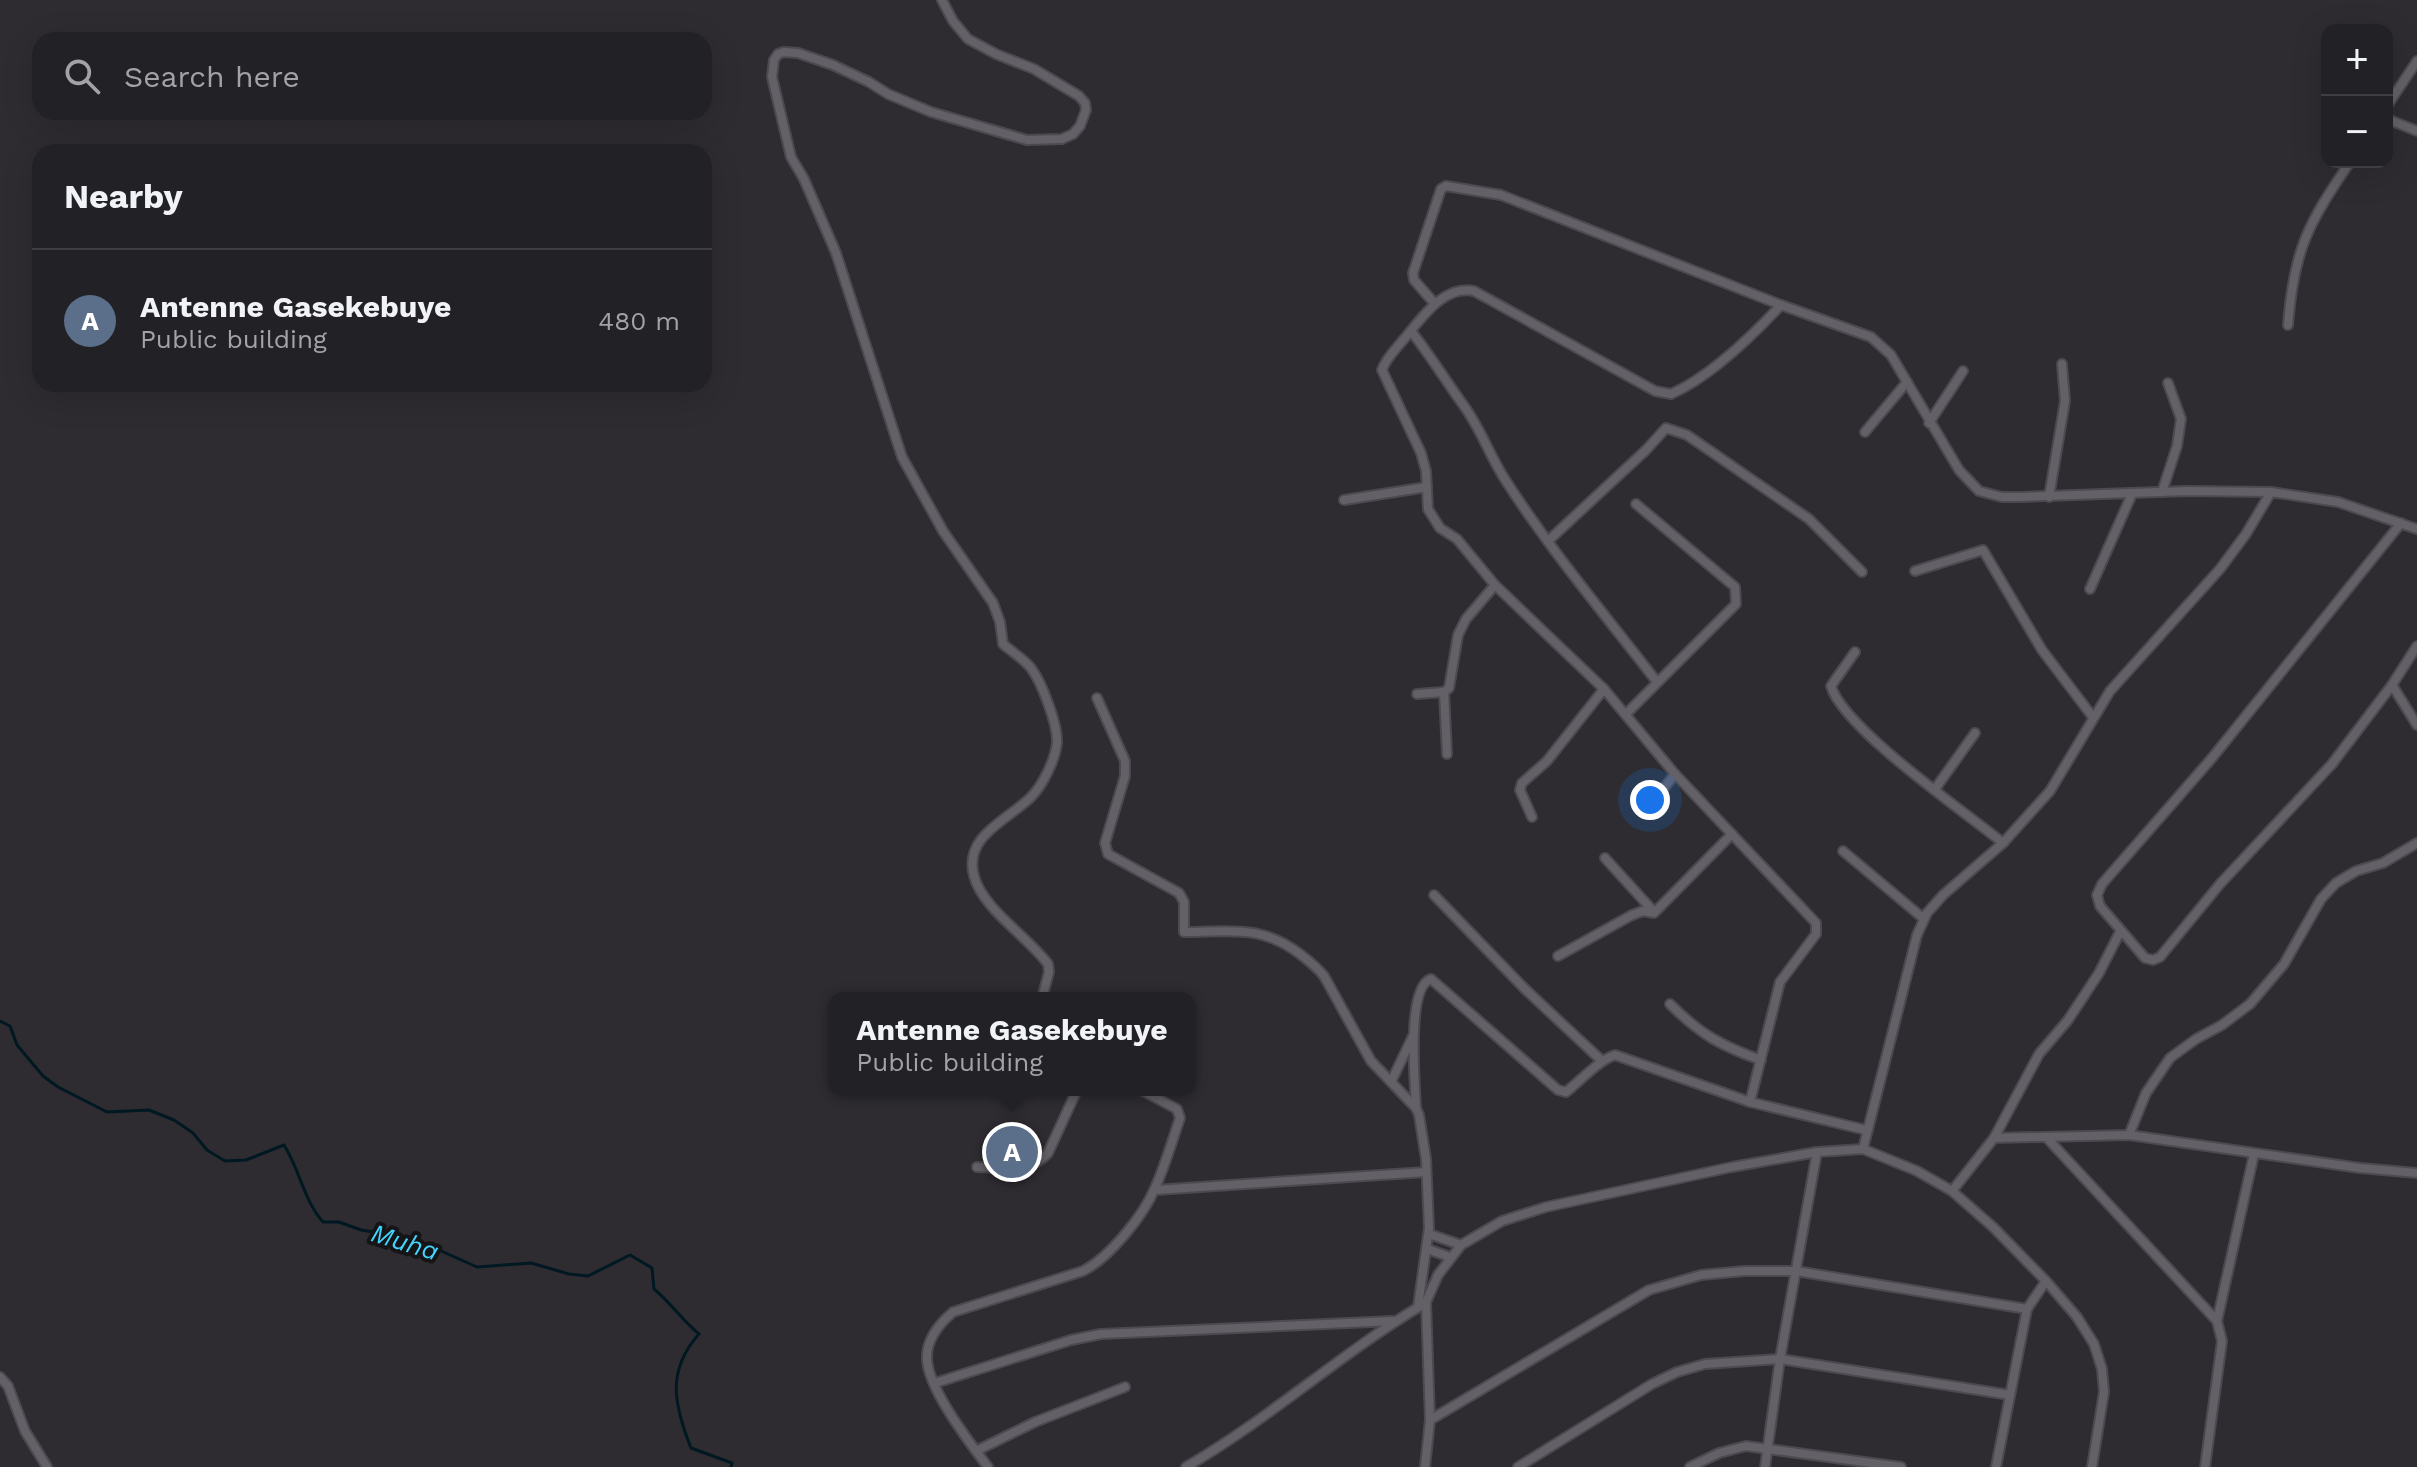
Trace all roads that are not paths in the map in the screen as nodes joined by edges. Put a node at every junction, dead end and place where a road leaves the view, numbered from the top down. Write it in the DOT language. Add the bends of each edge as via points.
graph roads {
  1 [pos="942,0"];
  2 [pos="2417,61"];
  3 [pos="2393,97"];
  4 [pos="2393,121"];
  5 [pos="2417,131"];
  6 [pos="2346,168"];
  7 [pos="1435,304"];
  8 [pos="1781,305"];
  9 [pos="2288,325"];
  10 [pos="1411,331"];
  11 [pos="2062,364"];
  12 [pos="1963,371"];
  13 [pos="1907,382"];
  14 [pos="2168,383"];
  15 [pos="1929,423"];
  16 [pos="1865,432"];
  17 [pos="1427,487"];
  18 [pos="2162,492"];
  19 [pos="2271,492"];
  20 [pos="2132,494"];
  21 [pos="2049,497"];
  22 [pos="1344,500"];
  23 [pos="1636,504"];
  24 [pos="2401,523"];
  25 [pos="2417,529"];
  26 [pos="1548,541"];
  27 [pos="1915,571"];
  28 [pos="1862,572"];
  29 [pos="1495,585"];
  30 [pos="2090,589"];
  31 [pos="2417,646"];
  32 [pos="1855,652"];
  33 [pos="1657,682"];
  34 [pos="2392,685"];
  35 [pos="1604,689"];
  36 [pos="1444,692"];
  37 [pos="1417,694"];
  38 [pos="1097,698"];
  39 [pos="1626,714"];
  40 [pos="2092,716"];
  41 [pos="2417,725"];
  42 [pos="1975,733"];
  43 [pos="1447,754"];
  44 [pos="1675,774"];
  45 [pos="1935,789"];
  46 [pos="1649,807"];
  47 [pos="1532,817"];
  48 [pos="1732,834"];
  49 [pos="2003,843"];
  50 [pos="2417,843"];
  51 [pos="1843,851"];
  52 [pos="1605,858"];
  53 [pos="1434,895"];
  54 [pos="1654,913"];
  55 [pos="1924,919"];
  56 [pos="2120,932"];
  57 [pos="1558,956"];
  58 [pos="1044,992"];
  59 [pos="1670,1004"];
  60 [pos="1414,1033"];
  61 [pos="1761,1060"];
  62 [pos="1602,1061"];
  63 [pos="1391,1082"];
  64 [pos="1074,1096"];
  65 [pos="1151,1096"];
  66 [pos="1750,1102"];
  67 [pos="1416,1108"];
  68 [pos="1866,1130"];
  69 [pos="2129,1135"];
  70 [pos="2046,1137"];
  71 [pos="1994,1138"];
  72 [pos="1863,1149"];
  73 [pos="1817,1152"];
  74 [pos="2254,1154"];
  75 [pos="977,1167"];
  76 [pos="1426,1172"];
  77 [pos="2417,1173"];
  78 [pos="1155,1190"];
  79 [pos="1952,1191"];
  80 [pos="1429,1234"];
  81 [pos="1461,1245"];
  82 [pos="1427,1249"];
  83 [pos="1450,1257"];
  84 [pos="1796,1271"];
  85 [pos="2046,1281"];
  86 [pos="1422,1305"];
  87 [pos="2027,1309"];
  88 [pos="1393,1321"];
  89 [pos="2217,1321"];
  90 [pos="1780,1359"];
  91 [pos="0,1377"];
  92 [pos="935,1383"];
  93 [pos="1125,1387"];
  94 [pos="2010,1395"];
  95 [pos="1430,1420"];
  96 [pos="1768,1448"];
  97 [pos="976,1451"];
  98 [pos="47,1467"];
  99 [pos="988,1467"];
  100 [pos="1186,1467"];
  101 [pos="1425,1467"];
  102 [pos="1518,1467"];
  103 [pos="1690,1467"];
  104 [pos="1765,1467"];
  105 [pos="1901,1467"];
  106 [pos="1996,1467"];
  107 [pos="2092,1467"];
  108 [pos="2205,1467"];
  1 -- 58 [label="street" via="968,39 1079,96 1086,110 1073,134 1027,140 931,112 798,53 778,54 772,77 791,157 836,253 902,457 943,531 993,603 1003,644 1031,667 1056,730 1053,757 1040,784 987,833 972,869 983,896 1048,964"];
  2 -- 3 [label="street"];
  4 -- 5 [label="street"];
  6 -- 9 [label="street" via="2307,229 2296,260"];
  7 -- 8 [label="street" via="1458,291 1474,291 1655,391 1671,394 1753,335"];
  7 -- 8 [label="street" via="1413,273 1446,186 1501,195"];
  7 -- 10 [label="street"];
  8 -- 13 [label="street" via="1871,337 1891,355"];
  10 -- 17 [label="street" via="1382,370 1421,453"];
  10 -- 26 [label="street"];
  11 -- 21 [label="street" via="2065,401"];
  12 -- 15 [label="street"];
  13 -- 15 [label="street"];
  13 -- 16 [label="street"];
  14 -- 18 [label="street" via="2181,419"];
  15 -- 21 [label="street" via="1979,491 2002,497"];
  17 -- 22 [label="street"];
  17 -- 29 [label="street" via="1428,509 1440,528 1457,539"];
  18 -- 19 [label="street"];
  18 -- 20 [label="street"];
  19 -- 24 [label="street" via="2338,502"];
  19 -- 40 [label="street" via="2220,569"];
  20 -- 21 [label="street"];
  20 -- 30 [label="street"];
  23 -- 33 [label="street" via="1735,587 1738,596 1736,604"];
  24 -- 25 [label="street"];
  24 -- 56 [label="street" via="2212,758 2102,884 2100,906"];
  26 -- 28 [label="street" via="1670,428 1809,519"];
  26 -- 33 [label="street"];
  27 -- 40 [label="street" via="1983,550 2042,650"];
  29 -- 35 [label="street"];
  29 -- 36 [label="street" via="1458,635"];
  31 -- 34 [label="street"];
  32 -- 45 [label="street" via="1831,686 1834,696 1872,739"];
  33 -- 39 [label="street"];
  34 -- 41 [label="street"];
  34 -- 56 [label="street" via="2332,764 2160,957 2145,958"];
  35 -- 39 [label="street"];
  35 -- 47 [label="street" via="1547,761 1522,783"];
  36 -- 37 [label="street"];
  36 -- 43 [label="street"];
  38 -- 63 [label="street" via="1125,761 1105,843 1108,854 1179,893 1184,932 1272,936 1314,965 1371,1061"];
  39 -- 44 [label="street"];
  40 -- 49 [label="street" via="2050,791"];
  42 -- 45 [label="street"];
  44 -- 46 [label="street"];
  44 -- 48 [label="street"];
  45 -- 49 [label="street"];
  48 -- 54 [label="street"];
  48 -- 61 [label="street" via="1818,927 1780,982"];
  49 -- 55 [label="street" via="1943,895"];
  50 -- 69 [label="street" via="2336,883 2284,964 2250,1004 2170,1058 2146,1093"];
  51 -- 55 [label="street"];
  52 -- 54 [label="street"];
  53 -- 62 [label="street"];
  54 -- 57 [label="street" via="1632,915"];
  55 -- 68 [label="street"];
  56 -- 71 [label="street" via="2068,1020 2039,1054"];
  59 -- 61 [label="street" via="1711,1040"];
  60 -- 62 [label="street" via="1418,991 1431,979 1558,1090 1566,1092"];
  60 -- 63 [label="street"];
  60 -- 67 [label="street"];
  61 -- 66 [label="street"];
  62 -- 66 [label="street" via="1615,1055"];
  63 -- 67 [label="street"];
  64 -- 75 [label="street" via="1041,1161 1011,1168"];
  65 -- 78 [label="street" via="1180,1113"];
  66 -- 68 [label="street"];
  67 -- 76 [label="street"];
  68 -- 72 [label="street"];
  69 -- 70 [label="street"];
  69 -- 74 [label="street"];
  70 -- 71 [label="street"];
  70 -- 89 [label="street"];
  71 -- 79 [label="street"];
  72 -- 73 [label="street"];
  72 -- 79 [label="street"];
  73 -- 81 [label="street" via="1546,1207 1502,1221"];
  73 -- 84 [label="street"];
  74 -- 77 [label="street"];
  74 -- 89 [label="street"];
  76 -- 78 [label="street"];
  76 -- 80 [label="street"];
  78 -- 92 [label="street" via="1098,1263 965,1307 943,1321 927,1352"];
  79 -- 85 [label="street"];
  80 -- 81 [label="street"];
  80 -- 82 [label="street"];
  81 -- 83 [label="street"];
  82 -- 83 [label="street"];
  82 -- 86 [label="street"];
  83 -- 86 [label="street"];
  84 -- 87 [label="street"];
  84 -- 90 [label="street"];
  84 -- 95 [label="street" via="1701,1275 1649,1290"];
  85 -- 87 [label="street"];
  85 -- 107 [label="street" via="2077,1317 2102,1369 2104,1392"];
  86 -- 88 [label="street"];
  86 -- 95 [label="street"];
  87 -- 94 [label="street"];
  88 -- 92 [label="street" via="1101,1334"];
  88 -- 100 [label="street"];
  89 -- 108 [label="street" via="2222,1341"];
  90 -- 94 [label="street"];
  90 -- 96 [label="street"];
  90 -- 102 [label="street" via="1705,1364 1677,1372"];
  91 -- 98 [label="street"];
  92 -- 97 [label="street"];
  93 -- 97 [label="street"];
  94 -- 106 [label="street"];
  95 -- 101 [label="street"];
  96 -- 103 [label="street" via="1746,1446"];
  96 -- 104 [label="street"];
  96 -- 105 [label="street"];
  97 -- 99 [label="street"];
}
